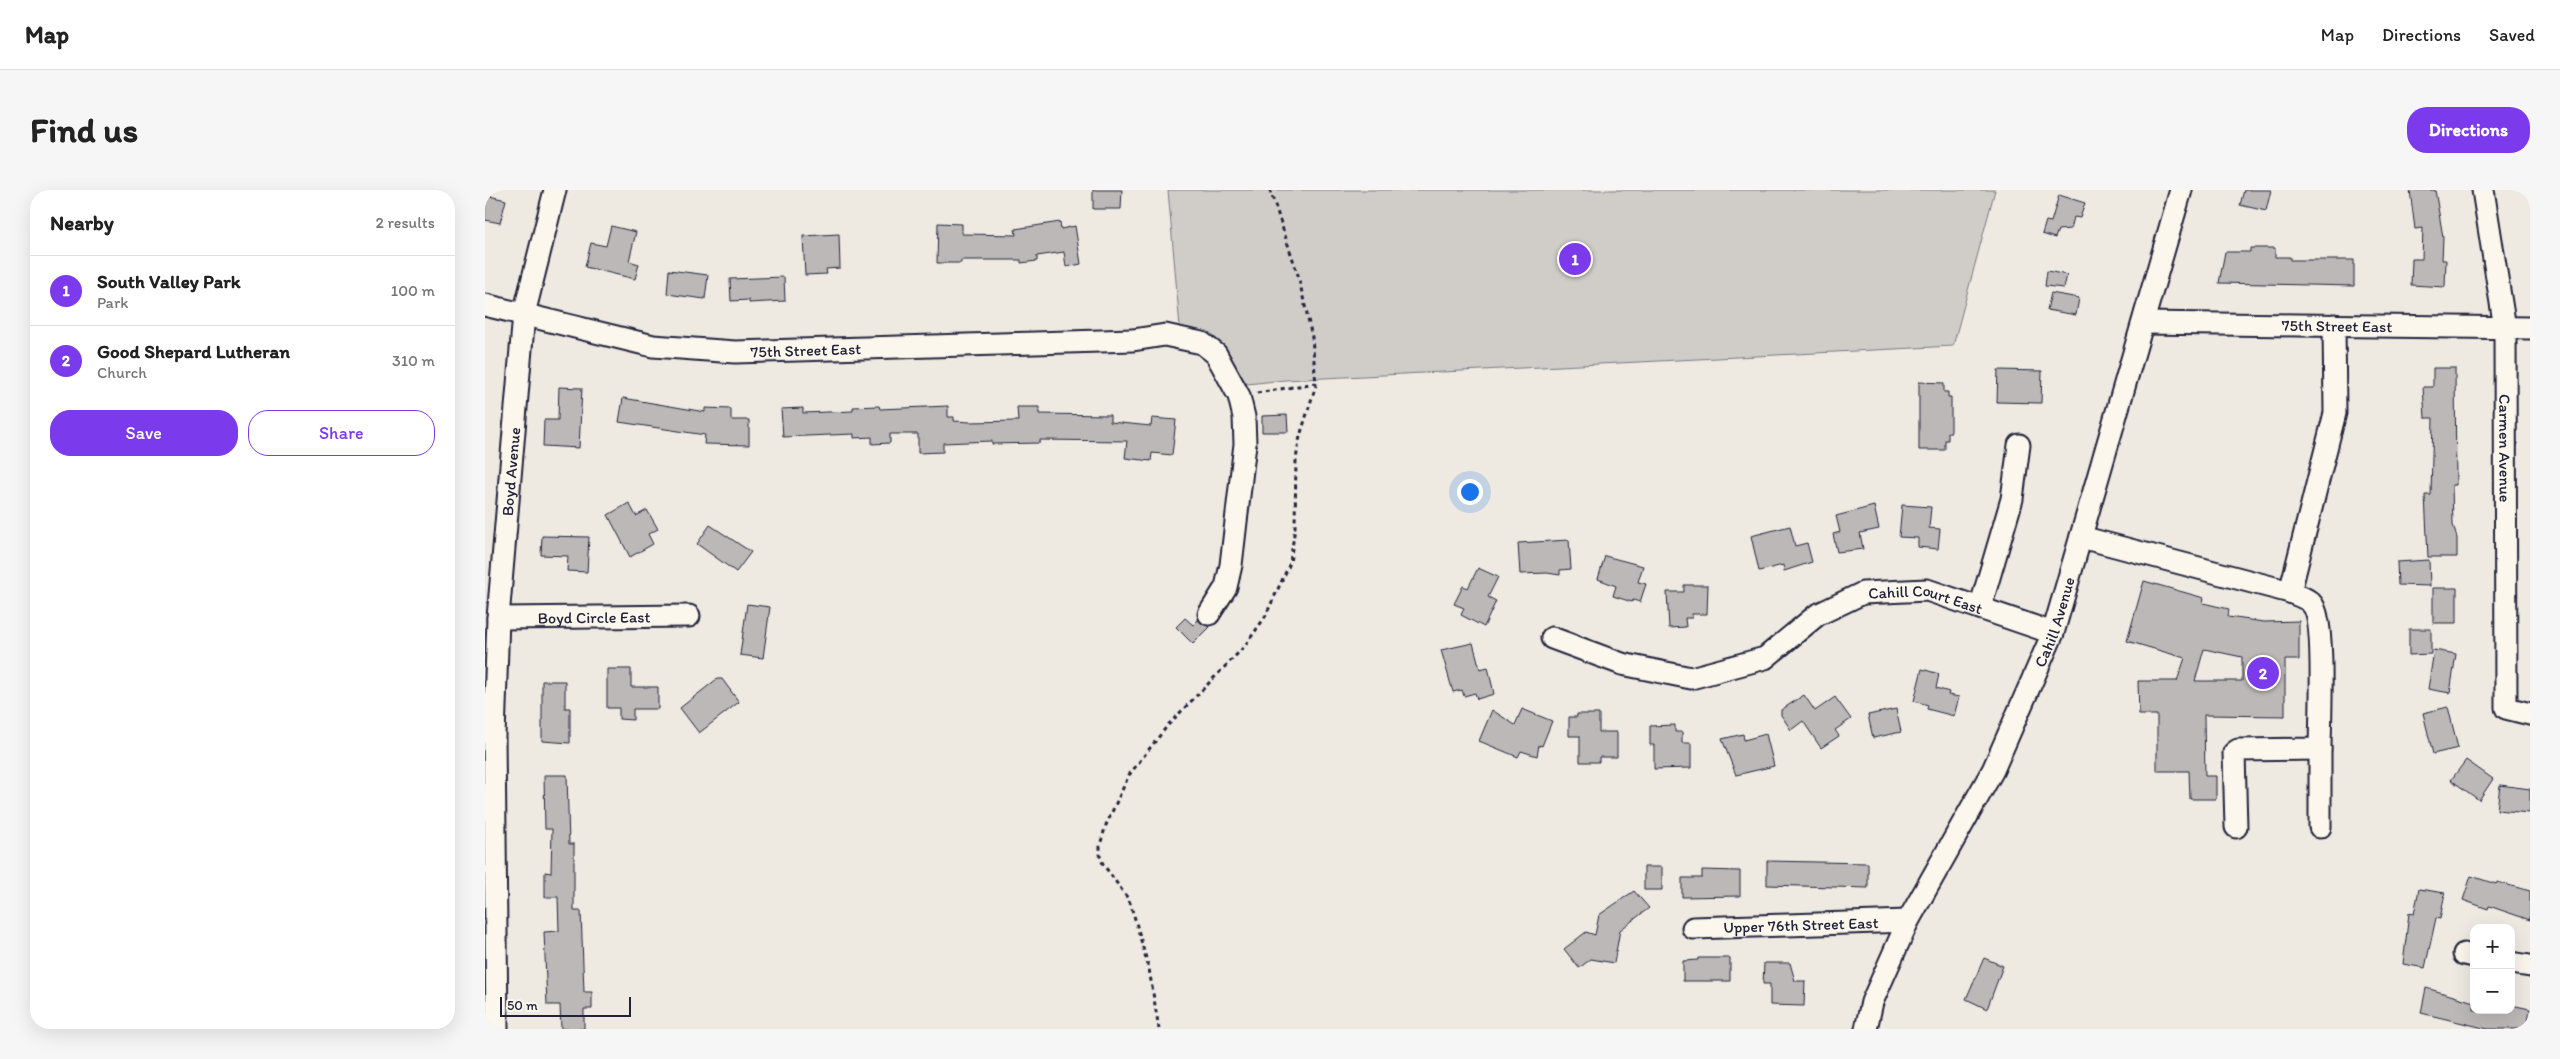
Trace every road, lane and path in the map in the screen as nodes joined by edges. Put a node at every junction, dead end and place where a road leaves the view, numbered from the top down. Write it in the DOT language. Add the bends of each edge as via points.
graph roads {
  1 [pos="555,190"];
  2 [pos="1270,190"];
  3 [pos="2181,190"];
  4 [pos="2483,190"];
  5 [pos="485,305"];
  6 [pos="524,314"];
  7 [pos="2143,323"];
  8 [pos="2334,325"];
  9 [pos="2505,328"];
  10 [pos="2530,328"];
  11 [pos="1316,383"];
  12 [pos="1239,396"];
  13 [pos="2019,445"];
  14 [pos="2081,536"];
  15 [pos="2290,592"];
  16 [pos="1980,608"];
  17 [pos="1209,614"];
  18 [pos="689,616"];
  19 [pos="498,618"];
  20 [pos="2053,633"];
  21 [pos="1553,638"];
  22 [pos="2530,714"];
  23 [pos="490,736"];
  24 [pos="2319,748"];
  25 [pos="2236,827"];
  26 [pos="2320,827"];
  27 [pos="1908,920"];
  28 [pos="1693,928"];
  29 [pos="2515,964"];
  30 [pos="2530,966"];
  31 [pos="497,1029"];
  32 [pos="1159,1029"];
  33 [pos="1865,1029"];
  1 -- 6 [label="street, Boyd Avenue"];
  2 -- 11 [label="path" via="1298,275 1312,337"];
  3 -- 7 [label="street, Cahill Avenue"];
  4 -- 9 [label="street, Carmen Avenue"];
  5 -- 6 [label="street, 75th Street East"];
  6 -- 12 [label="street, 75th Street East" via="653,346 735,352 1133,340 1165,335 1202,343 1216,354"];
  6 -- 19 [label="street, Boyd Avenue"];
  7 -- 8 [label="street, 75th Street East"];
  7 -- 14 [label="street, Cahill Avenue"];
  8 -- 9 [label="street, 75th Street East"];
  8 -- 15 [label="street" via="2335,413"];
  9 -- 10 [label="street, 75th Street East"];
  9 -- 22 [label="street, Carmen Avenue" via="2506,708"];
  11 -- 12 [label="path"];
  11 -- 32 [label="path" via="1296,459 1295,527 1290,563 1278,592 1245,646 1168,726 1129,775 1099,845 1103,864 1129,900 1149,969"];
  12 -- 17 [label="street, 75th Street East" via="1245,444 1231,565 1226,587"];
  13 -- 16 [label="street" via="2012,499"];
  14 -- 15 [label="street"];
  14 -- 20 [label="street, Cahill Avenue"];
  15 -- 24 [label="street" via="2312,603 2318,615"];
  16 -- 20 [label="street, Cahill Court East"];
  16 -- 21 [label="street, Cahill Court East" via="1927,590 1863,593 1817,615 1765,658 1691,678 1622,664"];
  18 -- 19 [label="street, Boyd Circle East"];
  19 -- 23 [label="street, Boyd Avenue"];
  20 -- 27 [label="street, Cahill Avenue" via="1993,770"];
  23 -- 31 [label="street, Boyd Avenue"];
  24 -- 25 [label="street" via="2238,750 2234,753"];
  24 -- 26 [label="street"];
  27 -- 28 [label="street, Upper 76th Street East"];
  27 -- 33 [label="street, Cahill Avenue" via="1872,1002"];
  29 -- 30 [label="street"];
}
